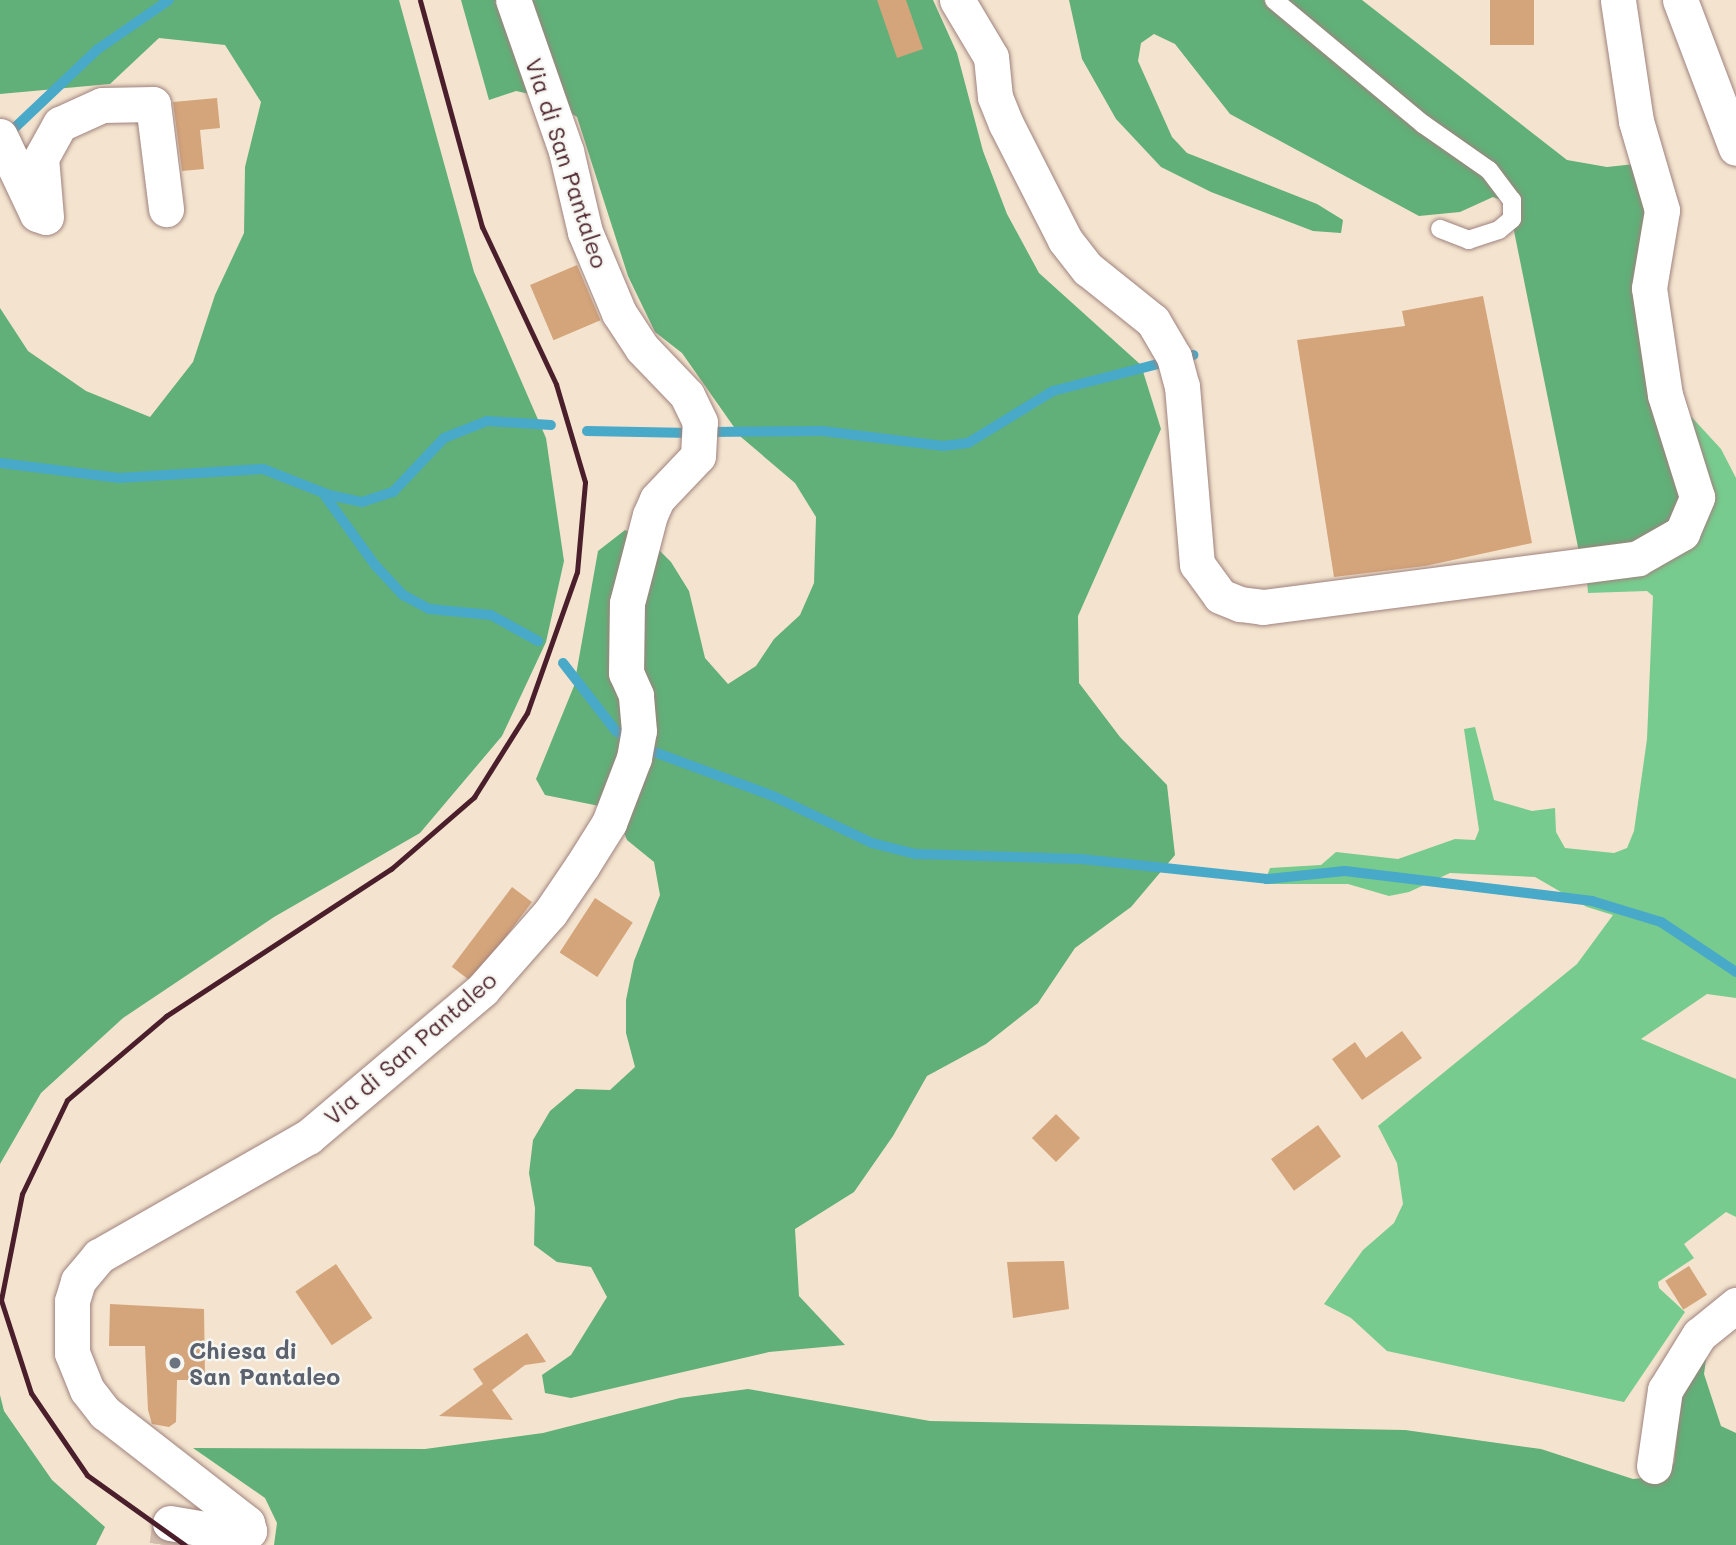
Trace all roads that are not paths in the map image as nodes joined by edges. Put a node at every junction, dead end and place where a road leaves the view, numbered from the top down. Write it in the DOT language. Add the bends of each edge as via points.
graph roads {
  1 [pos="513,0"];
  2 [pos="957,0"];
  3 [pos="1274,0"];
  4 [pos="1618,0"];
  5 [pos="1680,0"];
  6 [pos="0,136"];
  7 [pos="1736,148"];
  8 [pos="166,209"];
  9 [pos="1440,229"];
  10 [pos="1736,1305"];
  11 [pos="1654,1466"];
  12 [pos="170,1523"];
  1 -- 12 [label="street, Via di San Pantaleo" via="566,151 585,232 619,313 642,348 687,395 700,422 698,456 657,499 650,515 627,603 626,673 636,695 639,731 634,758 608,822 582,866 550,913 482,990 308,1137 99,1256 78,1281 72,1301 72,1353 86,1390 154,1455 247,1523 249,1531 240,1535"];
  2 -- 4 [label="street" via="991,57 995,97 1065,240 1088,268 1153,321 1174,357 1182,386 1197,564 1220,596 1263,607 1638,558 1682,533 1697,497 1665,395 1649,288 1662,210 1636,121"];
  3 -- 9 [label="lane" via="1423,124 1489,170 1512,200 1512,219 1499,230 1469,240"];
  5 -- 7 [label="street"];
  6 -- 8 [label="street" via="37,214 46,217 41,158 60,124 102,105 153,104"];
  10 -- 11 [label="street" via="1699,1335 1665,1390"];
}
